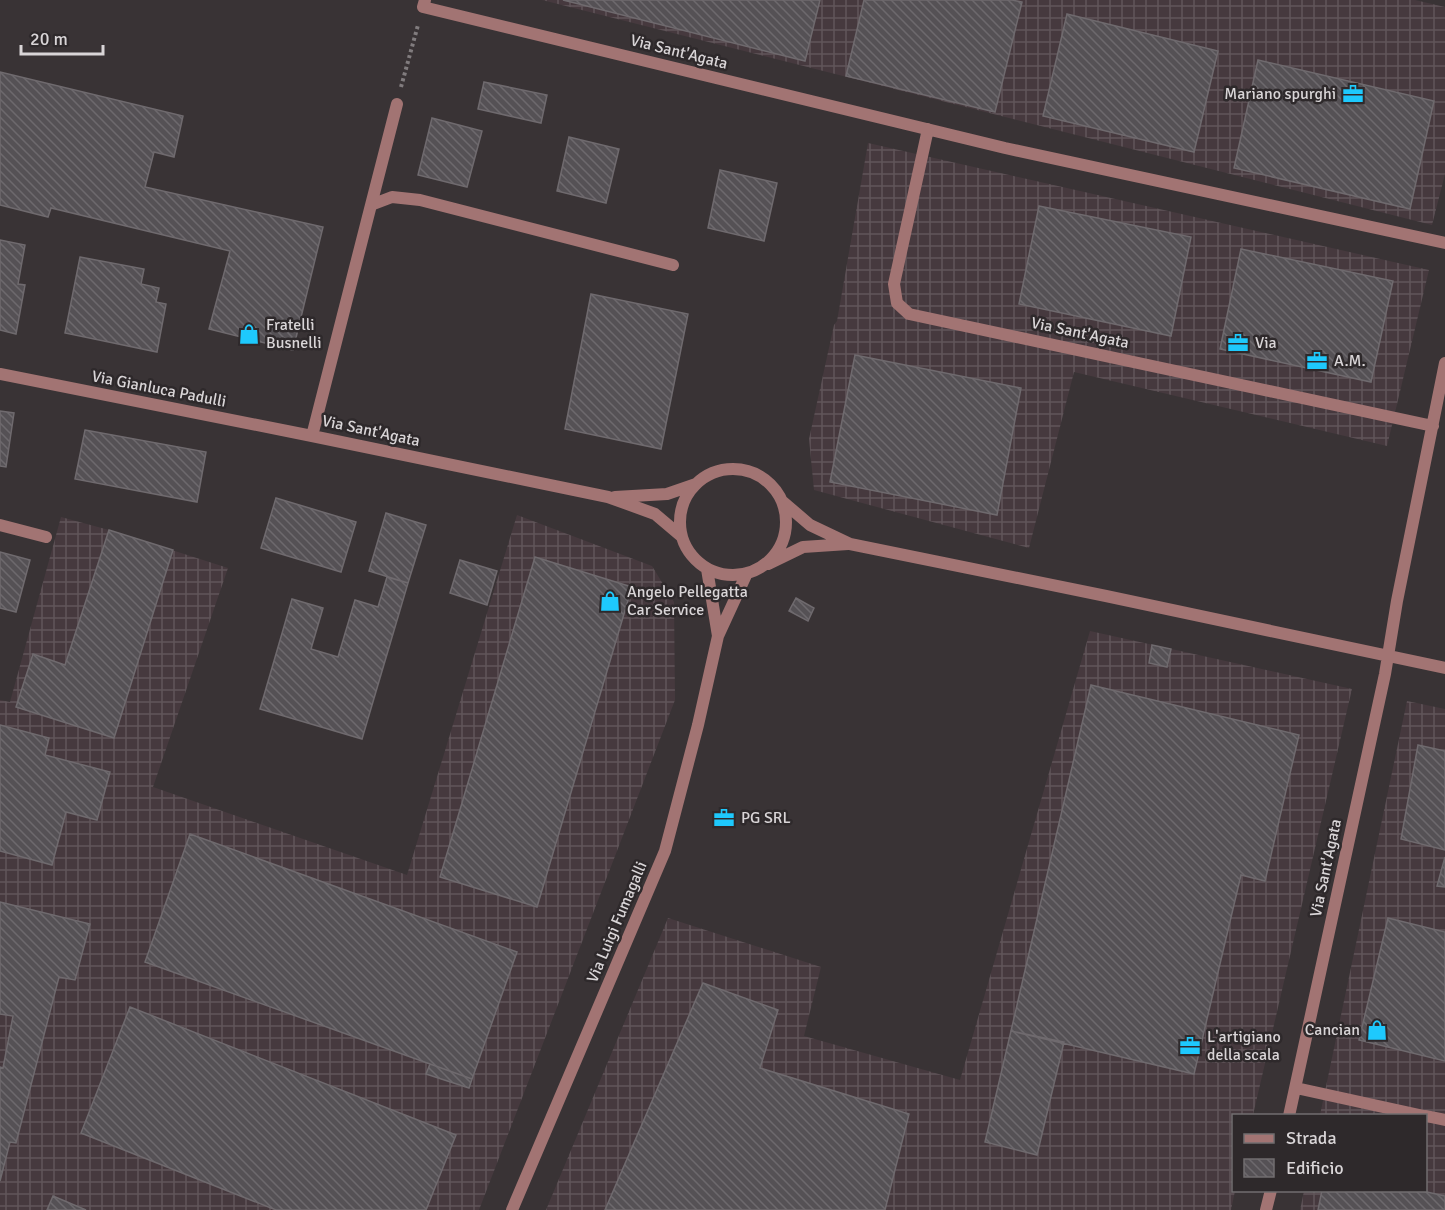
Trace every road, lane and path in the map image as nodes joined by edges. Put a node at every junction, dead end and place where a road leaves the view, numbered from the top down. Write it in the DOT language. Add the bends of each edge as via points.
graph roads {
  1 [pos="424,3"];
  2 [pos="397,104"];
  3 [pos="928,129"];
  4 [pos="370,205"];
  5 [pos="1445,243"];
  6 [pos="673,265"];
  7 [pos="1445,363"];
  8 [pos="0,374"];
  9 [pos="1433,426"];
  10 [pos="312,436"];
  11 [pos="696,484"];
  12 [pos="608,497"];
  13 [pos="782,501"];
  14 [pos="0,525"];
  15 [pos="681,536"];
  16 [pos="46,537"];
  17 [pos="850,544"];
  18 [pos="707,569"];
  19 [pos="753,571"];
  20 [pos="718,636"];
  21 [pos="1387,655"];
  22 [pos="1445,668"];
  23 [pos="1296,1088"];
  24 [pos="1290,1114"];
  25 [pos="1416,1114"];
  26 [pos="1427,1116"];
  27 [pos="1445,1120"];
  28 [pos="1271,1192"];
  29 [pos="512,1210"];
  30 [pos="1266,1210"];
  1 -- 2 [label="path"];
  1 -- 3 [label="street, Via Sant'Agata"];
  2 -- 4 [label="street, Via Sant'Agata"];
  3 -- 5 [label="street, Via Sant'Agata"];
  3 -- 9 [label="street, Via Sant'Agata" via="894,284 897,303 909,314"];
  4 -- 6 [label="street" via="392,197 420,200"];
  4 -- 10 [label="street, Via Sant'Agata"];
  7 -- 9 [label="street, Via Sant'Agata"];
  8 -- 10 [label="street, Via Gianluca Padulli"];
  9 -- 21 [label="street, Via Sant'Agata"];
  10 -- 12 [label="street, Via Sant'Agata"];
  11 -- 12 [label="street" via="667,494"];
  11 -- 13 [label="street" via="726,469 753,472 769,482"];
  11 -- 15 [label="street" via="682,506"];
  12 -- 15 [label="street" via="655,514"];
  13 -- 17 [label="street" via="810,525"];
  13 -- 19 [label="street" via="785,532 774,557"];
  14 -- 16 [label="street"];
  15 -- 18 [label="street" via="690,553"];
  17 -- 19 [label="street" via="803,547"];
  17 -- 21 [label="street"];
  18 -- 19 [label="street" via="737,576"];
  18 -- 20 [label="street, Via Luigi Fumagalli"];
  19 -- 20 [label="street, Via Luigi Fumagalli"];
  20 -- 29 [label="street, Via Luigi Fumagalli" via="665,850"];
  21 -- 22 [label="street"];
  21 -- 23 [label="street, Via Sant'Agata"];
  23 -- 24 [label="street, Via Sant'Agata"];
  23 -- 25 [label="street"];
  26 -- 27 [label="street"];
  28 -- 30 [label="street"];
}
